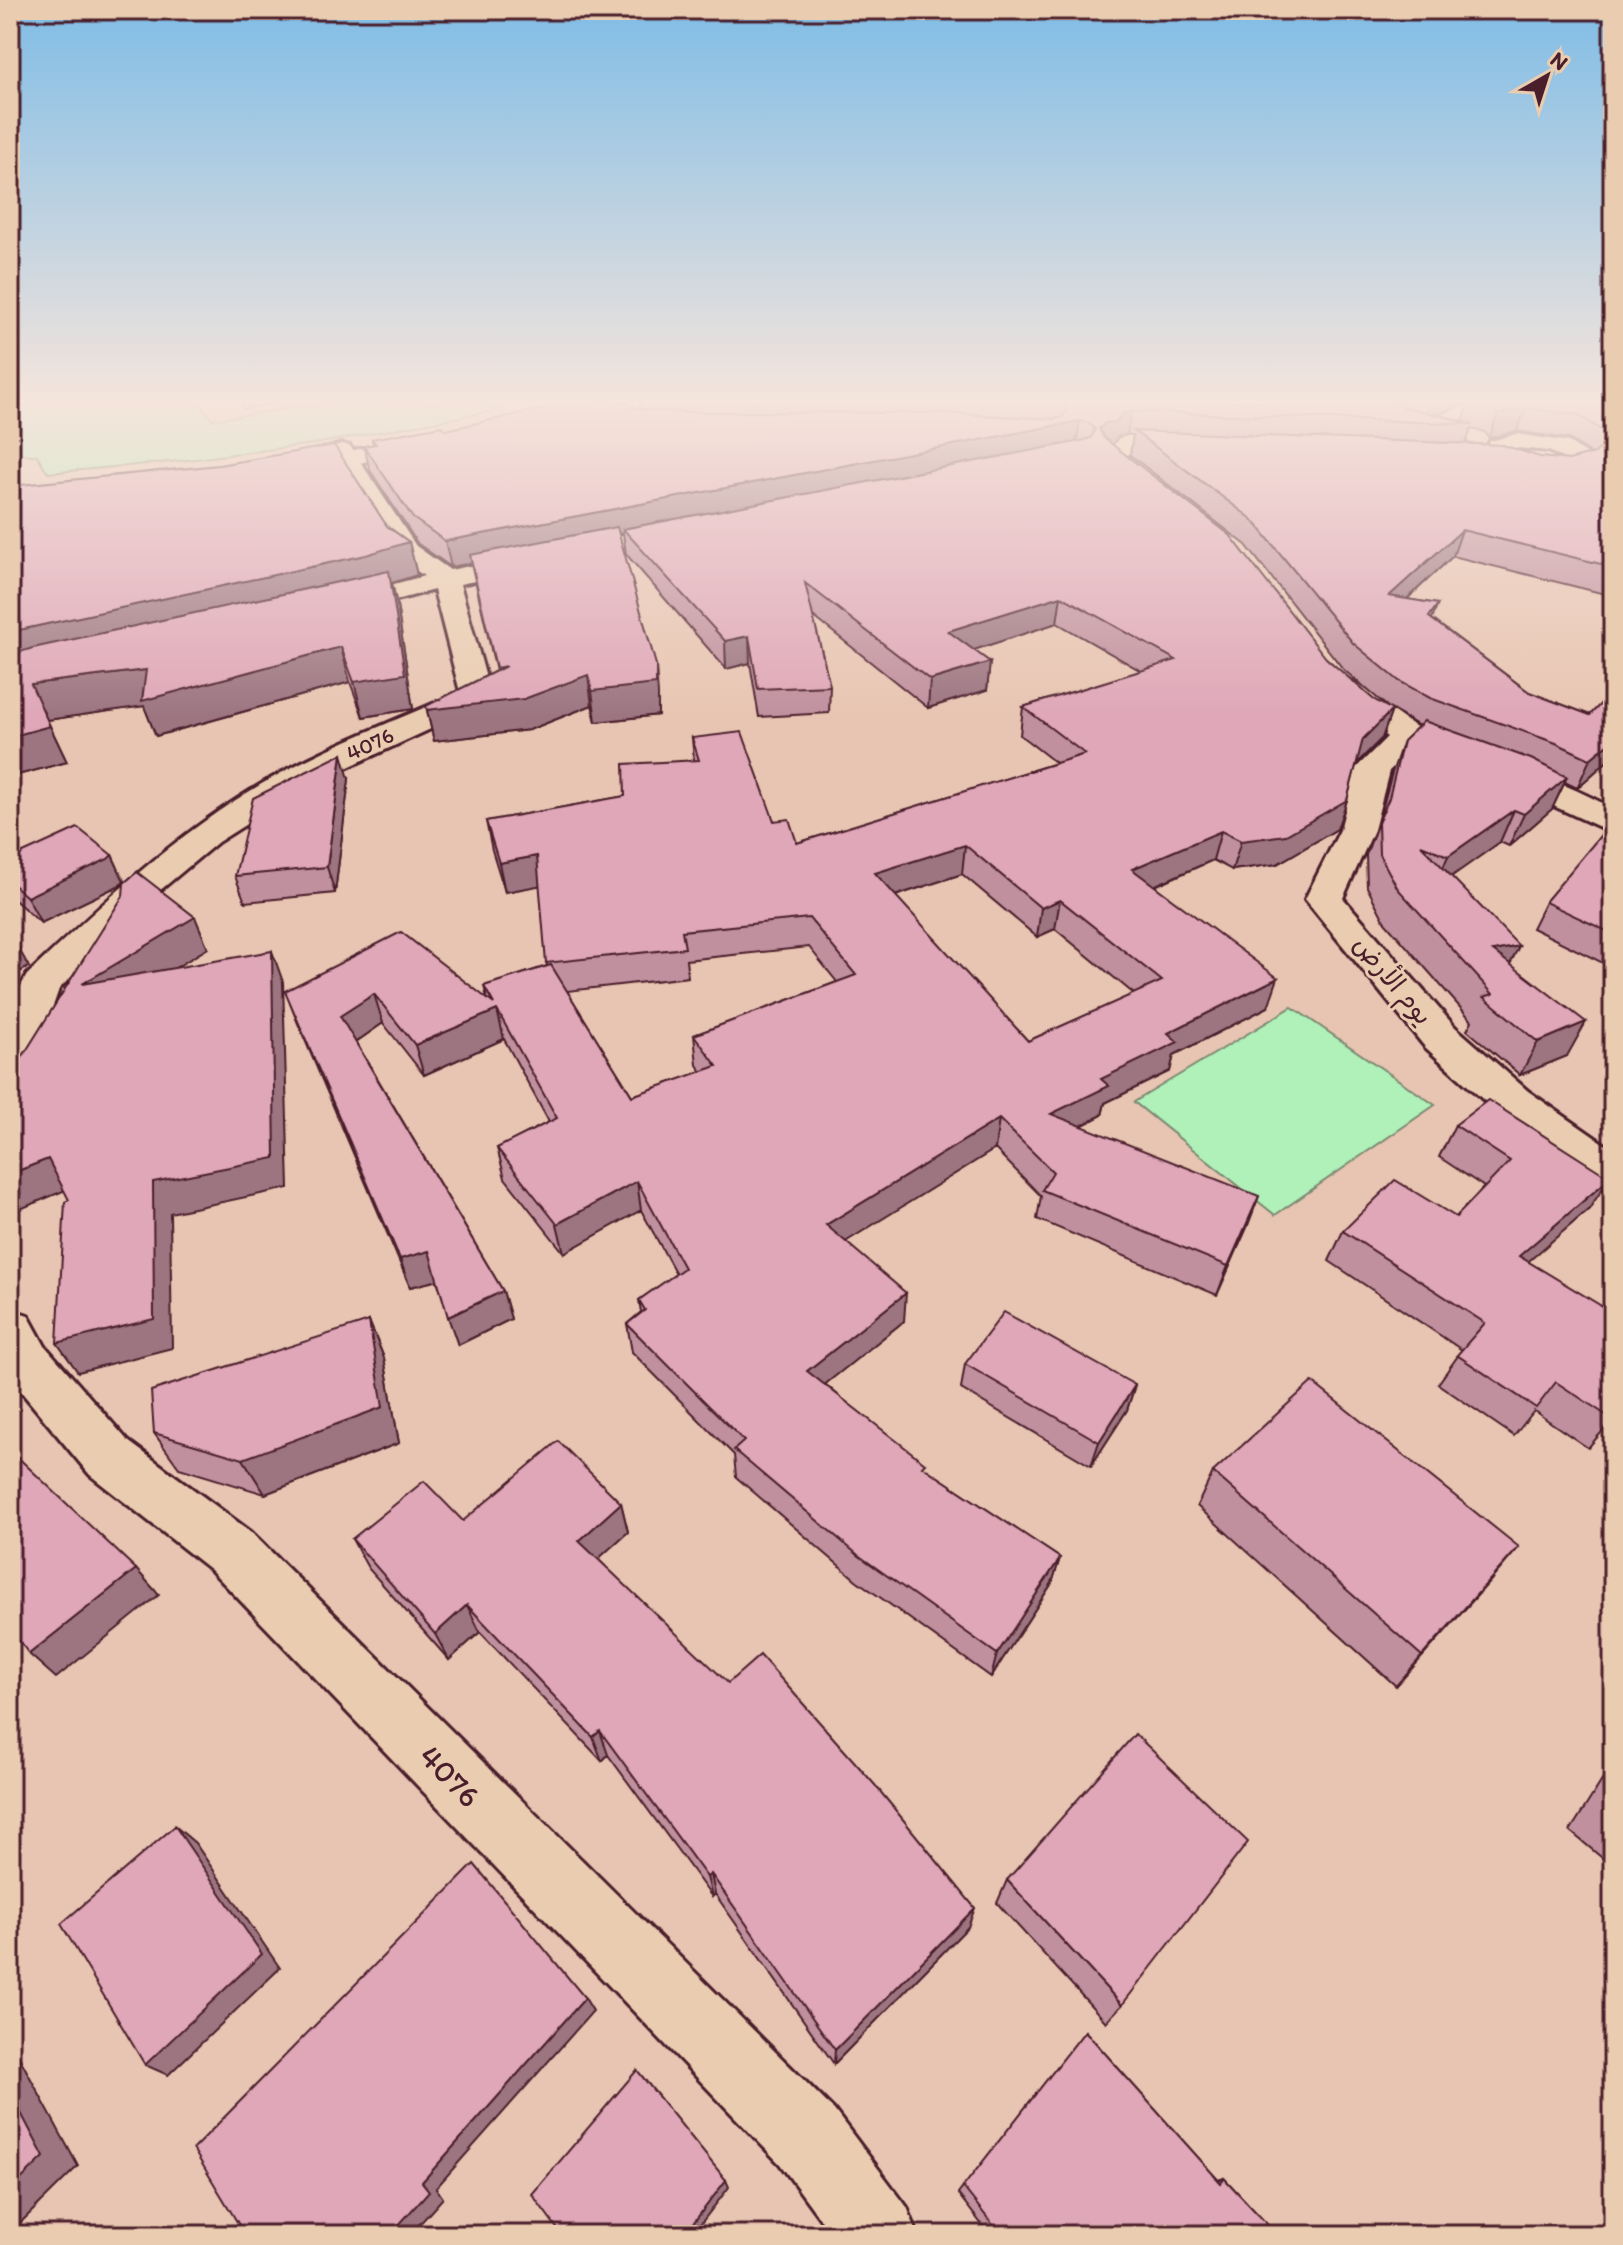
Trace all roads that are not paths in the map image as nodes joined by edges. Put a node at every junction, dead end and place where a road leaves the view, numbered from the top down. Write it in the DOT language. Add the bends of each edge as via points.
graph roads {
  1 [pos="377,507"];
  2 [pos="706,527"];
  3 [pos="445,579"];
  4 [pos="304,615"];
  5 [pos="1322,665"];
  6 [pos="1407,736"];
  7 [pos="1613,823"];
  8 [pos="10,1069"];
  9 [pos="1613,1173"];
  10 [pos="10,1330"];
  11 [pos="879,2235"];
  1 -- 3 [label="street" via="406,551"];
  2 -- 3 [label="street"];
  3 -- 4 [label="street"];
  3 -- 8 [label="street, 4076" via="476,696 293,780 206,835 133,894 41,984"];
  5 -- 6 [label="street" via="1377,718"];
  6 -- 7 [label="street" via="1530,781"];
  6 -- 9 [label="street, يوم الأرض" via="1373,768 1357,830 1324,899 1440,1037 1513,1102"];
  10 -- 11 [label="street, 4076" via="27,1361 109,1458 231,1551 807,2137"];
}
